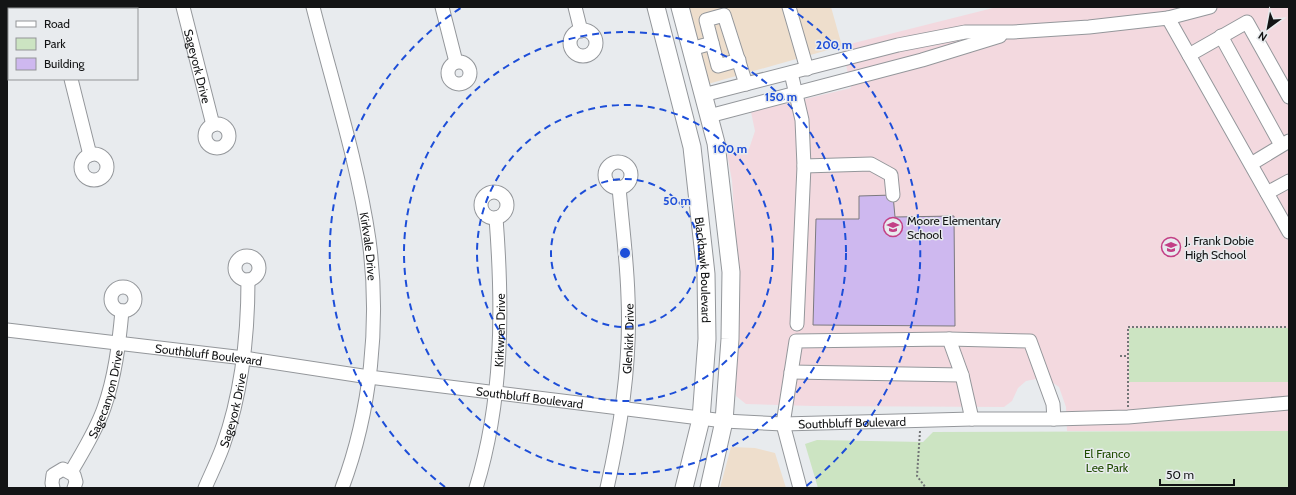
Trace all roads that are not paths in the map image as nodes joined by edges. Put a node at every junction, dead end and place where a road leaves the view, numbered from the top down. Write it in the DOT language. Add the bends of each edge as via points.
graph roads {
  1 [pos="183,7"];
  2 [pos="313,7"];
  3 [pos="442,7"];
  4 [pos="575,7"];
  5 [pos="656,7"];
  6 [pos="680,7"];
  7 [pos="789,7"];
  8 [pos="1210,7"];
  9 [pos="1168,18"];
  10 [pos="581,31"];
  11 [pos="1013,32"];
  12 [pos="1221,36"];
  13 [pos="712,43"];
  14 [pos="691,49"];
  15 [pos="1189,55"];
  16 [pos="738,60"];
  17 [pos="456,62"];
  18 [pos="807,69"];
  19 [pos="791,73"];
  20 [pos="71,80"];
  21 [pos="746,84"];
  22 [pos="796,92"];
  23 [pos="703,95"];
  24 [pos="1289,97"];
  25 [pos="683,112"];
  26 [pos="709,116"];
  27 [pos="213,125"];
  28 [pos="1285,143"];
  29 [pos="90,154"];
  30 [pos="1250,164"];
  31 [pos="804,166"];
  32 [pos="1289,181"];
  33 [pos="619,187"];
  34 [pos="1267,193"];
  35 [pos="893,195"];
  36 [pos="496,218"];
  37 [pos="1289,232"];
  38 [pos="248,280"];
  39 [pos="122,311"];
  40 [pos="797,324"];
  41 [pos="7,330"];
  42 [pos="707,339"];
  43 [pos="730,339"];
  44 [pos="949,339"];
  45 [pos="119,342"];
  46 [pos="244,358"];
  47 [pos="791,372"];
  48 [pos="962,375"];
  49 [pos="370,377"];
  50 [pos="496,392"];
  51 [pos="1289,403"];
  52 [pos="620,409"];
  53 [pos="701,419"];
  54 [pos="972,419"];
  55 [pos="1054,419"];
  56 [pos="724,421"];
  57 [pos="783,424"];
  58 [pos="71,472"];
  59 [pos="54,488"];
  60 [pos="74,488"];
  61 [pos="205,488"];
  62 [pos="342,488"];
  63 [pos="476,488"];
  64 [pos="607,488"];
  65 [pos="684,488"];
  66 [pos="709,488"];
  67 [pos="800,488"];
  1 -- 27 [label="street, Sageyork Drive"];
  2 -- 49 [label="street, Kirkvale Drive" via="359,188 369,241 373,311"];
  3 -- 17 [label="street"];
  4 -- 10 [label="street"];
  5 -- 25 [label="main road, Blackhawk Boulevard"];
  6 -- 14 [label="main road, Blackhawk Boulevard"];
  7 -- 18 [label="street"];
  8 -- 9 [label="street"];
  9 -- 11 [label="street"];
  9 -- 15 [label="street"];
  11 -- 18 [label="street" via="964,32 898,45"];
  11 -- 22 [label="street" via="922,60"];
  12 -- 15 [label="street"];
  12 -- 24 [label="street" via="1247,22"];
  12 -- 28 [label="street"];
  13 -- 14 [label="street"];
  13 -- 16 [label="street" via="718,66"];
  13 -- 16 [label="street" via="706,20 724,15"];
  14 -- 23 [label="main road, Blackhawk Boulevard"];
  15 -- 30 [label="street"];
  16 -- 21 [label="street"];
  18 -- 19 [label="street"];
  19 -- 21 [label="street"];
  19 -- 22 [label="street"];
  20 -- 29 [label="street"];
  21 -- 23 [label="street"];
  22 -- 26 [label="street"];
  22 -- 31 [label="street" via="802,120"];
  23 -- 25 [label="main road"];
  23 -- 26 [label="main road, Blackhawk Boulevard"];
  25 -- 26 [label="main road"];
  25 -- 42 [label="main road, Blackhawk Boulevard" via="695,167 706,274"];
  26 -- 43 [label="main road, Blackhawk Boulevard" via="720,164 731,272"];
  28 -- 30 [label="street"];
  30 -- 34 [label="street"];
  31 -- 35 [label="street" via="871,164 890,175"];
  31 -- 40 [label="street"];
  32 -- 34 [label="street"];
  33 -- 52 [label="street, Glenkirk Drive" via="628,297 627,357"];
  34 -- 37 [label="street"];
  36 -- 50 [label="street, Kirkwren Drive" via="500,315"];
  38 -- 46 [label="street, Sageyork Drive"];
  39 -- 45 [label="street, Sagecanyon Drive"];
  41 -- 45 [label="street, Southbluff Boulevard"];
  42 -- 43 [label="main road"];
  42 -- 53 [label="main road, Blackhawk Boulevard"];
  43 -- 56 [label="main road, Blackhawk Boulevard"];
  44 -- 47 [label="street" via="796,341"];
  44 -- 48 [label="street"];
  44 -- 55 [label="street" via="1030,341 1053,404"];
  45 -- 46 [label="street, Southbluff Boulevard"];
  45 -- 58 [label="street, Sagecanyon Drive" via="104,409"];
  46 -- 49 [label="street, Southbluff Boulevard"];
  46 -- 61 [label="street, Sageyork Drive" via="236,401 223,445"];
  47 -- 48 [label="street"];
  47 -- 57 [label="street"];
  48 -- 54 [label="street"];
  49 -- 50 [label="street, Southbluff Boulevard"];
  49 -- 62 [label="street, Kirkvale Drive" via="354,457"];
  50 -- 52 [label="street, Southbluff Boulevard"];
  50 -- 63 [label="street, Kirkwren Drive" via="484,463"];
  51 -- 55 [label="street, Southbluff Boulevard" via="1128,417"];
  52 -- 53 [label="street, Southbluff Boulevard"];
  52 -- 64 [label="street, Glenkirk Drive"];
  53 -- 56 [label="street, Southbluff Boulevard"];
  53 -- 65 [label="main road, Blackhawk Boulevard"];
  54 -- 55 [label="street, Southbluff Boulevard"];
  54 -- 57 [label="street, Southbluff Boulevard"];
  56 -- 57 [label="street, Southbluff Boulevard"];
  56 -- 66 [label="main road, Blackhawk Boulevard"];
  57 -- 67 [label="street"];
  58 -- 59 [label="street" via="63,469 56,472 52,479"];
  58 -- 60 [label="street" via="76,478"];
}
